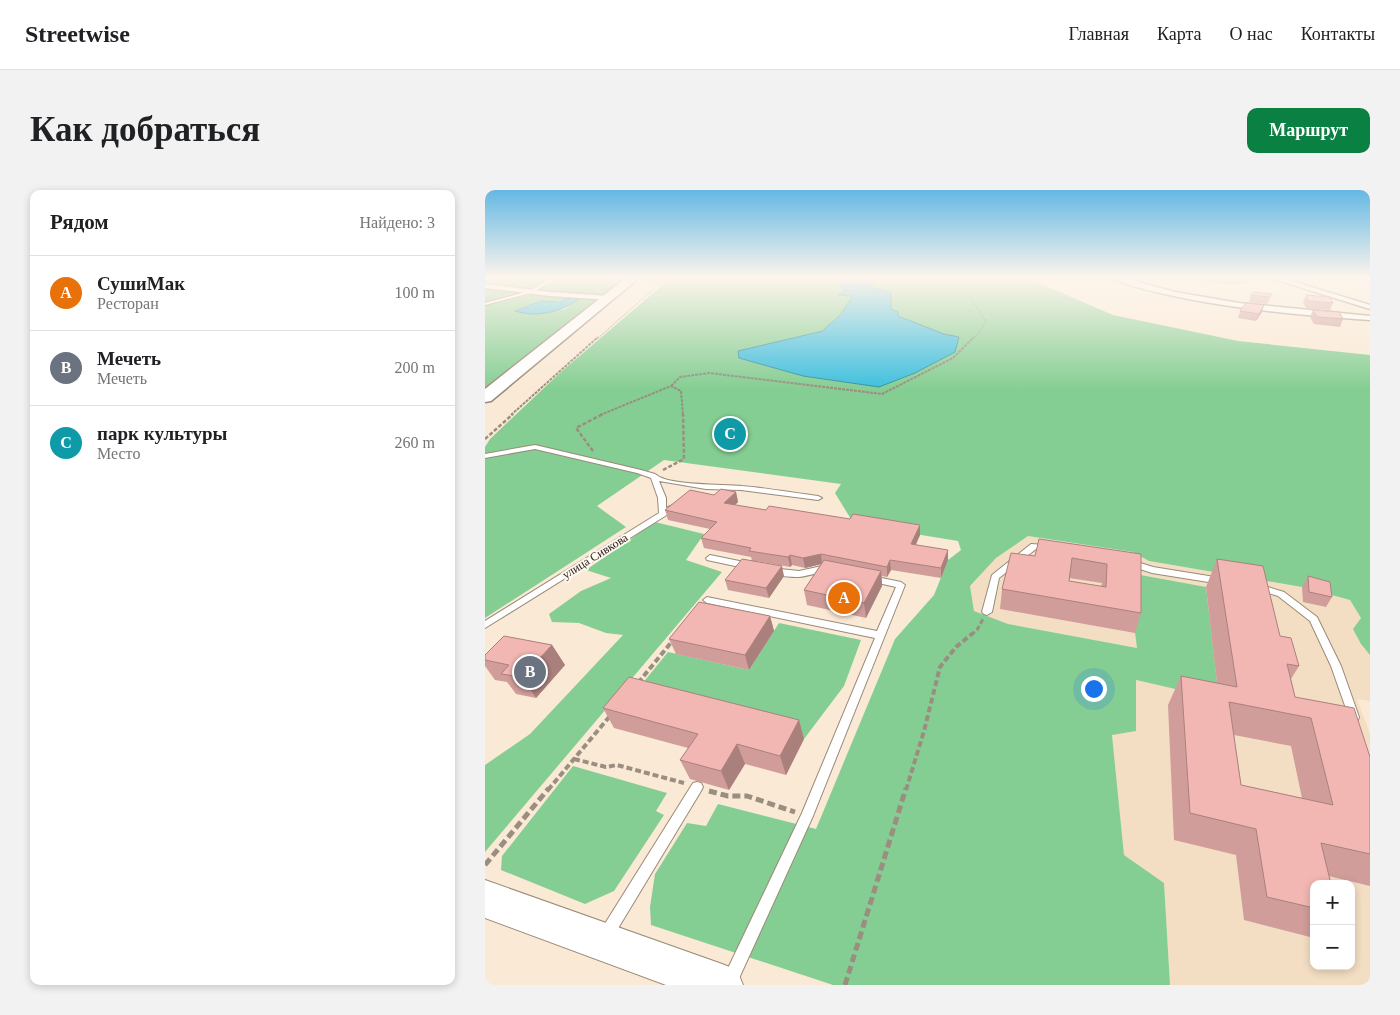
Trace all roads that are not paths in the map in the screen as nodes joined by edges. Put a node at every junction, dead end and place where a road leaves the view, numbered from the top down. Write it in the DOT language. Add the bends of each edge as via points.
graph roads {
  1 [pos="590,314"];
  2 [pos="1319,314"];
  3 [pos="1370,318"];
  4 [pos="485,397"];
  5 [pos="485,456"];
  6 [pos="653,476"];
  7 [pos="706,487"];
  8 [pos="818,498"];
  9 [pos="663,514"];
  10 [pos="1053,549"];
  11 [pos="710,558"];
  12 [pos="1119,558"];
  13 [pos="842,573"];
  14 [pos="861,577"];
  15 [pos="1227,582"];
  16 [pos="1245,585"];
  17 [pos="707,600"];
  18 [pos="987,612"];
  19 [pos="485,625"];
  20 [pos="879,635"];
  21 [pos="1358,728"];
  22 [pos="697,787"];
  23 [pos="485,900"];
  24 [pos="601,941"];
  25 [pos="721,985"];
  26 [pos="728,985"];
  1 -- 4 [label="main road"];
  2 -- 3 [label="street"];
  5 -- 6 [label="lane" via="535,447"];
  6 -- 7 [label="lane" via="664,481"];
  6 -- 9 [label="lane" via="662,498"];
  7 -- 8 [label="lane"];
  7 -- 9 [label="lane, улица Сивкова"];
  9 -- 19 [label="lane, улица Сивкова"];
  10 -- 18 [label="lane" via="1034,546 995,577"];
  11 -- 13 [label="lane" via="799,574 822,570"];
  12 -- 15 [label="lane" via="1152,570"];
  14 -- 20 [label="lane" via="901,585"];
  16 -- 21 [label="lane" via="1281,594 1314,619 1336,666"];
  17 -- 20 [label="lane"];
  20 -- 26 [label="lane" via="807,816"];
  22 -- 24 [label="lane"];
  23 -- 24 [label="street"];
  24 -- 25 [label="street"];
}
